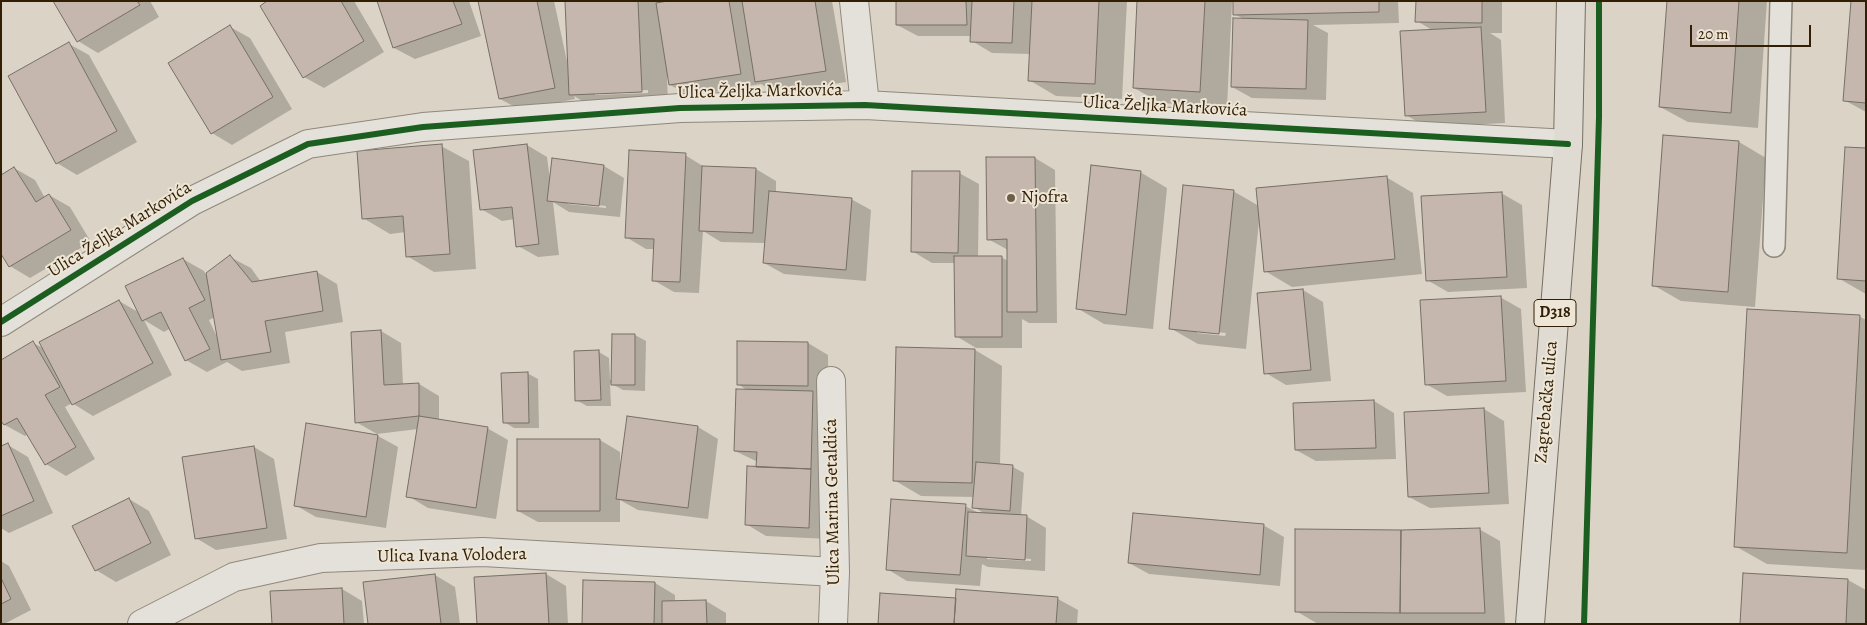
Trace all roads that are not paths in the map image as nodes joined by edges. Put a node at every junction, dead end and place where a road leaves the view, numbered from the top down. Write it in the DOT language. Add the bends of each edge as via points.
graph roads {
  1 [pos="854,1"];
  2 [pos="1571,1"];
  3 [pos="1780,1"];
  4 [pos="865,105"];
  5 [pos="1568,144"];
  6 [pos="1774,246"];
  7 [pos="1,322"];
  8 [pos="831,381"];
  9 [pos="835,572"];
  10 [pos="142,624"];
  11 [pos="833,624"];
  12 [pos="1530,624"];
  1 -- 4 [label="street"];
  2 -- 5 [label="main road, Zagrebačka ulica / D318"];
  3 -- 6 [label="lane"];
  4 -- 5 [label="street, Ulica Željka Markovića"];
  4 -- 7 [label="street, Ulica Željka Markovića" via="670,109 423,127 308,144 192,201"];
  5 -- 12 [label="main road, Zagrebačka ulica / D318"];
  8 -- 9 [label="street, Ulica Marina Getaldića"];
  9 -- 10 [label="street, Ulica Ivana Volodera" via="483,552 321,558 234,577"];
  9 -- 11 [label="street, Ulica Marina Getaldića"];
}
